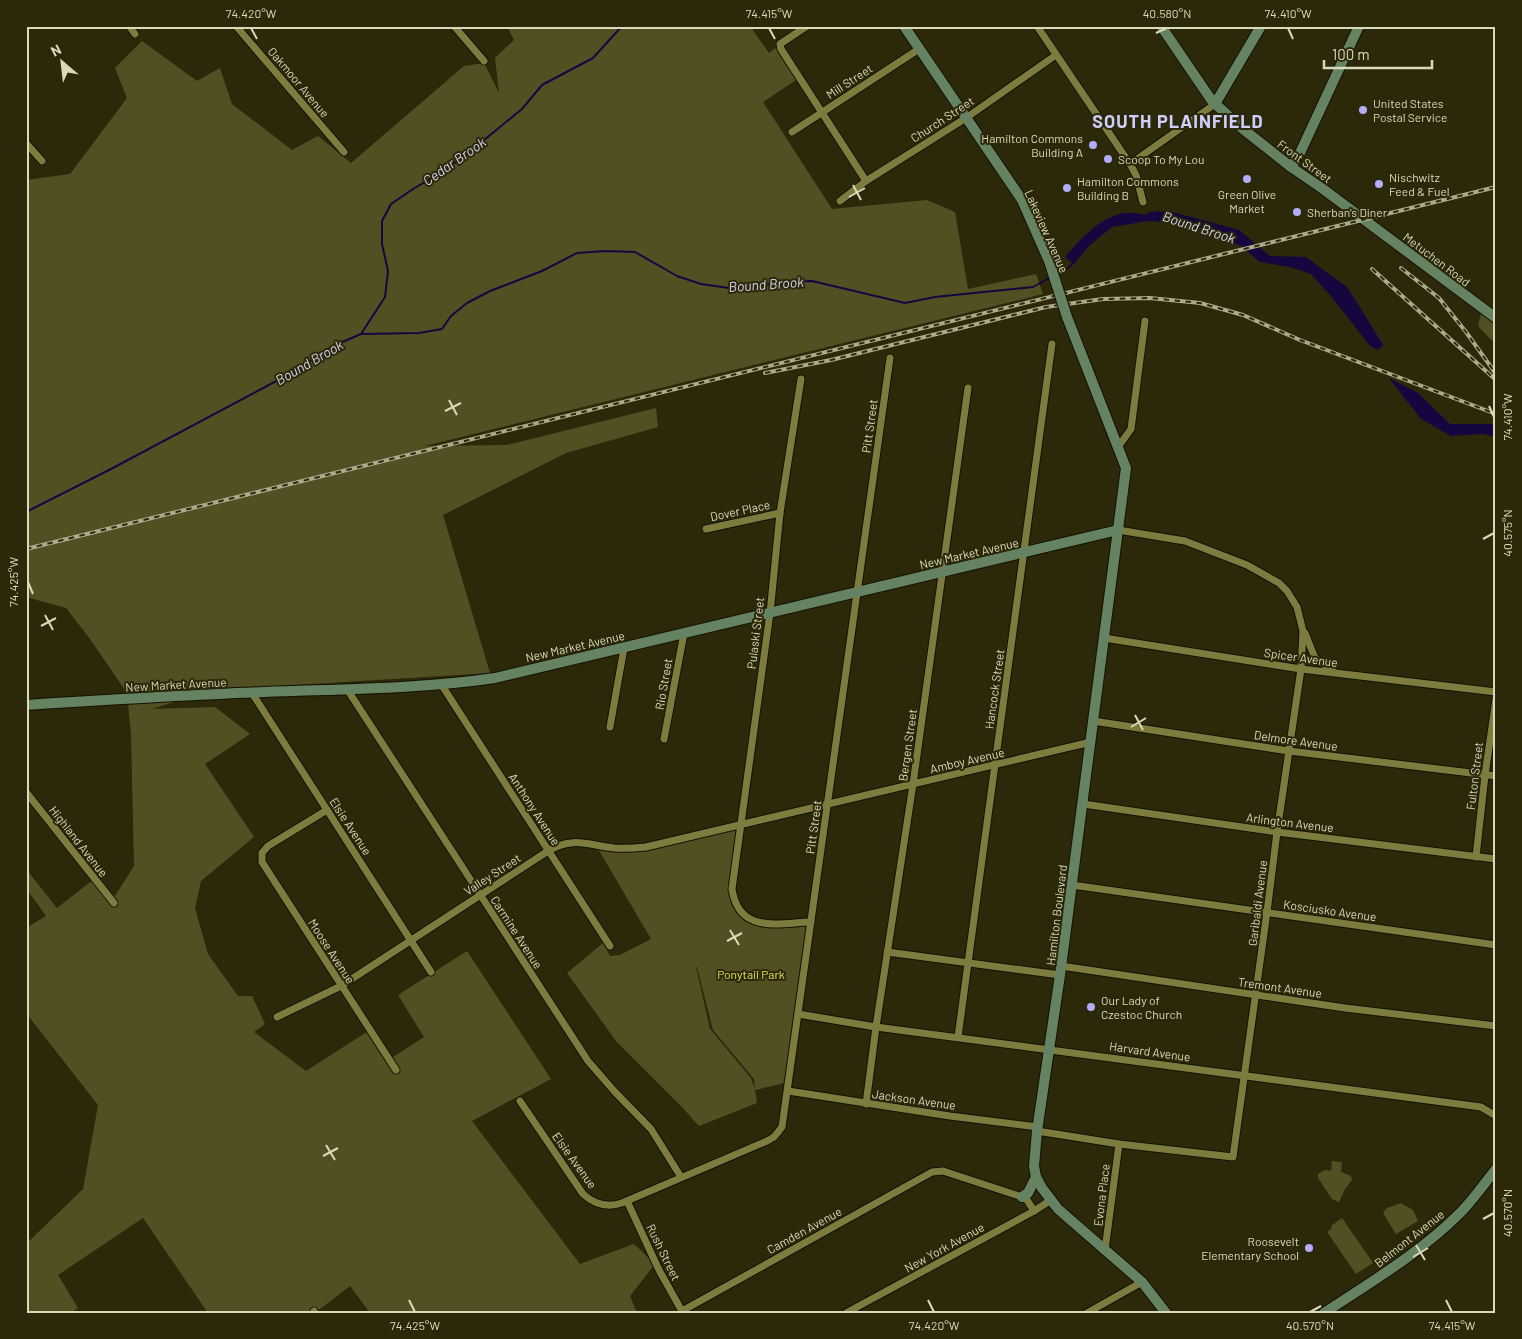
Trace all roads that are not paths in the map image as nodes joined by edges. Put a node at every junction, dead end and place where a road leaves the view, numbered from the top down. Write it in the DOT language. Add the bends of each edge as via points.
graph roads {
  1 [pos="129,26"];
  2 [pos="236,26"];
  3 [pos="454,26"];
  4 [pos="806,26"];
  5 [pos="904,26"];
  6 [pos="1037,26"];
  7 [pos="1161,26"];
  8 [pos="1261,26"];
  9 [pos="1360,26"];
  10 [pos="135,34"];
  11 [pos="919,50"];
  12 [pos="1056,55"];
  13 [pos="484,61"];
  14 [pos="1214,104"];
  15 [pos="822,112"];
  16 [pos="966,118"];
  17 [pos="792,132"];
  18 [pos="26,143"];
  19 [pos="344,152"];
  20 [pos="42,161"];
  21 [pos="1130,164"];
  22 [pos="1291,167"];
  23 [pos="866,181"];
  24 [pos="840,201"];
  25 [pos="1143,202"];
  26 [pos="1363,220"];
  27 [pos="1496,318"];
  28 [pos="1145,321"];
  29 [pos="1052,344"];
  30 [pos="890,358"];
  31 [pos="801,379"];
  32 [pos="968,388"];
  33 [pos="1118,447"];
  34 [pos="1126,468"];
  35 [pos="780,512"];
  36 [pos="706,528"];
  37 [pos="1118,530"];
  38 [pos="1023,553"];
  39 [pos="942,572"];
  40 [pos="857,592"];
  41 [pos="770,613"];
  42 [pos="1303,631"];
  43 [pos="684,633"];
  44 [pos="1104,638"];
  45 [pos="624,648"];
  46 [pos="1301,669"];
  47 [pos="1335,673"];
  48 [pos="441,684"];
  49 [pos="348,689"];
  50 [pos="1496,692"];
  51 [pos="252,693"];
  52 [pos="1496,699"];
  53 [pos="26,705"];
  54 [pos="1093,721"];
  55 [pos="610,727"];
  56 [pos="664,739"];
  57 [pos="1091,742"];
  58 [pos="1289,751"];
  59 [pos="995,766"];
  60 [pos="1485,775"];
  61 [pos="1496,776"];
  62 [pos="913,784"];
  63 [pos="26,792"];
  64 [pos="828,804"];
  65 [pos="1083,804"];
  66 [pos="327,810"];
  67 [pos="741,825"];
  68 [pos="1277,832"];
  69 [pos="672,841"];
  70 [pos="548,851"];
  71 [pos="1476,857"];
  72 [pos="1496,859"];
  73 [pos="1072,885"];
  74 [pos="480,895"];
  75 [pos="114,903"];
  76 [pos="1268,912"];
  77 [pos="811,922"];
  78 [pos="411,940"];
  79 [pos="610,946"];
  80 [pos="1496,946"];
  81 [pos="888,952"];
  82 [pos="969,962"];
  83 [pos="1061,970"];
  84 [pos="432,972"];
  85 [pos="341,986"];
  86 [pos="1255,995"];
  87 [pos="798,1014"];
  88 [pos="277,1017"];
  89 [pos="1496,1026"];
  90 [pos="876,1027"];
  91 [pos="958,1037"];
  92 [pos="1048,1049"];
  93 [pos="396,1070"];
  94 [pos="1244,1075"];
  95 [pos="788,1091"];
  96 [pos="520,1101"];
  97 [pos="866,1104"];
  98 [pos="1496,1116"];
  99 [pos="1037,1129"];
  100 [pos="1236,1139"];
  101 [pos="1119,1144"];
  102 [pos="1496,1169"];
  103 [pos="681,1177"];
  104 [pos="1036,1177"];
  105 [pos="1022,1197"];
  106 [pos="1050,1200"];
  107 [pos="627,1201"];
  108 [pos="1034,1211"];
  109 [pos="1105,1250"];
  110 [pos="1142,1282"];
  111 [pos="683,1312"];
  112 [pos="846,1313"];
  113 [pos="1087,1313"];
  114 [pos="1166,1313"];
  115 [pos="1324,1313"];
  1 -- 10 [label="street"];
  2 -- 19 [label="street, Oakmoor Avenue"];
  3 -- 13 [label="street"];
  4 -- 15 [label="street" via="780,44"];
  5 -- 11 [label="main road, Lakeview Avenue"];
  6 -- 12 [label="street"];
  7 -- 14 [label="main road, Front Street"];
  8 -- 14 [label="main road"];
  9 -- 22 [label="main road"];
  11 -- 15 [label="street, Mill Street"];
  11 -- 16 [label="main road, Lakeview Avenue"];
  12 -- 16 [label="street, Church Street"];
  12 -- 21 [label="street"];
  14 -- 21 [label="street"];
  14 -- 22 [label="main road, Front Street"];
  15 -- 17 [label="street, Mill Street"];
  15 -- 23 [label="street"];
  16 -- 23 [label="street, Church Street"];
  16 -- 33 [label="main road, Lakeview Avenue, bridge" via="1022,200 1049,261"];
  18 -- 20 [label="street"];
  21 -- 25 [label="street"];
  22 -- 26 [label="main road, Front Street"];
  23 -- 24 [label="street, Church Street"];
  26 -- 27 [label="main road, Metuchen Road"];
  28 -- 33 [label="street" via="1131,428"];
  29 -- 38 [label="street, Hancock Street"];
  30 -- 40 [label="street, Pitt Street"];
  31 -- 35 [label="street, Pulaski Street"];
  32 -- 39 [label="street, Bergen Street"];
  33 -- 34 [label="main road, Lakeview Avenue"];
  34 -- 37 [label="main road, Hamilton Boulevard"];
  35 -- 36 [label="street, Dover Place"];
  35 -- 41 [label="street, Pulaski Street"];
  37 -- 38 [label="main road, New Market Avenue"];
  37 -- 42 [label="street" via="1185,541 1247,565 1280,583 1297,607"];
  37 -- 44 [label="main road, Hamilton Boulevard"];
  38 -- 39 [label="main road, New Market Avenue"];
  38 -- 59 [label="street, Hancock Street"];
  39 -- 40 [label="main road, New Market Avenue"];
  39 -- 62 [label="street, Bergen Street"];
  40 -- 41 [label="main road, New Market Avenue"];
  40 -- 64 [label="street, Pitt Street"];
  41 -- 43 [label="main road, New Market Avenue"];
  41 -- 67 [label="street, Pulaski Street"];
  42 -- 46 [label="street, Garibaldi Avenue"];
  42 -- 47 [label="street" via="1315,658"];
  43 -- 45 [label="main road, New Market Avenue"];
  43 -- 56 [label="street, Rio Street"];
  44 -- 46 [label="street, Spicer Avenue"];
  44 -- 54 [label="main road, Hamilton Boulevard"];
  45 -- 48 [label="main road, New Market Avenue" via="495,678"];
  45 -- 55 [label="street"];
  46 -- 47 [label="street, Spicer Avenue"];
  46 -- 58 [label="street, Garibaldi Avenue"];
  47 -- 50 [label="street, Spicer Avenue"];
  48 -- 49 [label="main road, New Market Avenue"];
  48 -- 70 [label="street, Anthony Avenue"];
  49 -- 51 [label="main road, New Market Avenue"];
  49 -- 74 [label="street, Carmine Avenue"];
  51 -- 53 [label="main road, New Market Avenue"];
  51 -- 66 [label="street, Elsie Avenue"];
  52 -- 60 [label="street, Fulton Street"];
  54 -- 57 [label="main road, Hamilton Boulevard"];
  54 -- 58 [label="street, Delmore Avenue"];
  57 -- 59 [label="street, Amboy Avenue"];
  57 -- 65 [label="main road, Hamilton Boulevard"];
  58 -- 60 [label="street, Delmore Avenue"];
  58 -- 68 [label="street, Garibaldi Avenue"];
  59 -- 62 [label="street, Amboy Avenue"];
  59 -- 82 [label="street, Hancock Street"];
  60 -- 61 [label="street, Delmore Avenue"];
  60 -- 71 [label="street, Fulton Street"];
  62 -- 64 [label="street, Amboy Avenue"];
  62 -- 81 [label="street, Bergen Street"];
  63 -- 75 [label="street, Highland Avenue"];
  64 -- 67 [label="street, Amboy Avenue"];
  64 -- 77 [label="street, Pitt Street"];
  65 -- 68 [label="street, Arlington Avenue"];
  65 -- 73 [label="main road, Hamilton Boulevard"];
  66 -- 78 [label="street, Elsie Avenue"];
  66 -- 85 [label="street, Moose Avenue" via="270,844 261,858"];
  67 -- 69 [label="street, Amboy Avenue"];
  67 -- 77 [label="street, Pulaski Street" via="732,889 736,906 752,921 767,924"];
  68 -- 71 [label="street, Arlington Avenue"];
  68 -- 76 [label="street, Garibaldi Avenue"];
  69 -- 70 [label="street, Valley Street" via="617,849 579,841"];
  70 -- 74 [label="street, Valley Street"];
  70 -- 79 [label="street, Anthony Avenue"];
  71 -- 72 [label="street, Arlington Avenue"];
  73 -- 76 [label="street, Kosciusko Avenue"];
  73 -- 83 [label="main road, Hamilton Boulevard"];
  74 -- 78 [label="street, Valley Street"];
  74 -- 103 [label="street, Carmine Avenue" via="588,1061 651,1129"];
  76 -- 80 [label="street, Kosciusko Avenue"];
  76 -- 86 [label="street, Garibaldi Avenue"];
  77 -- 87 [label="street, Pitt Street"];
  78 -- 84 [label="street, Elsie Avenue"];
  78 -- 85 [label="street, Valley Street"];
  81 -- 82 [label="street, Tremont Avenue"];
  81 -- 90 [label="street, Bergen Street"];
  82 -- 83 [label="street, Tremont Avenue"];
  82 -- 91 [label="street, Hancock Street"];
  83 -- 86 [label="street, Tremont Avenue"];
  83 -- 92 [label="main road, Hamilton Boulevard"];
  85 -- 88 [label="street, Valley Street"];
  85 -- 93 [label="street, Moose Avenue"];
  86 -- 89 [label="street, Tremont Avenue"];
  86 -- 94 [label="street, Garibaldi Avenue"];
  87 -- 90 [label="street, Harvard Avenue"];
  87 -- 95 [label="street, Pitt Street"];
  90 -- 91 [label="street, Harvard Avenue"];
  90 -- 97 [label="street, Bergen Street"];
  91 -- 92 [label="street, Harvard Avenue"];
  92 -- 94 [label="street, Harvard Avenue"];
  92 -- 99 [label="main road, Hamilton Boulevard"];
  94 -- 98 [label="street, Harvard Avenue" via="1481,1107"];
  94 -- 100 [label="street, Garibaldi Avenue"];
  95 -- 97 [label="street, Jackson Avenue"];
  95 -- 103 [label="street, Pitt Street" via="782,1127 774,1137"];
  96 -- 107 [label="street, Elsie Avenue" via="588,1198 608,1206"];
  97 -- 99 [label="street, Jackson Avenue"];
  99 -- 101 [label="street, Jackson Avenue"];
  99 -- 104 [label="main road, Hamilton Boulevard"];
  100 -- 101 [label="street, Jackson Avenue" via="1233,1157"];
  101 -- 109 [label="street, Evona Place"];
  102 -- 115 [label="main road, Belmont Avenue" via="1440,1232"];
  103 -- 107 [label="street, Pitt Street"];
  104 -- 105 [label="main road" via="1028,1193"];
  104 -- 106 [label="main road, Hamilton Boulevard"];
  105 -- 108 [label="street"];
  105 -- 111 [label="street, Camden Avenue" via="943,1170 932,1172"];
  106 -- 108 [label="street, New York Avenue"];
  106 -- 109 [label="main road, Hamilton Boulevard"];
  107 -- 111 [label="street, Rush Street" via="659,1270"];
  108 -- 112 [label="street, New York Avenue"];
  109 -- 110 [label="main road, Hamilton Boulevard"];
  110 -- 113 [label="street"];
  110 -- 114 [label="main road, Hamilton Boulevard"];
}
